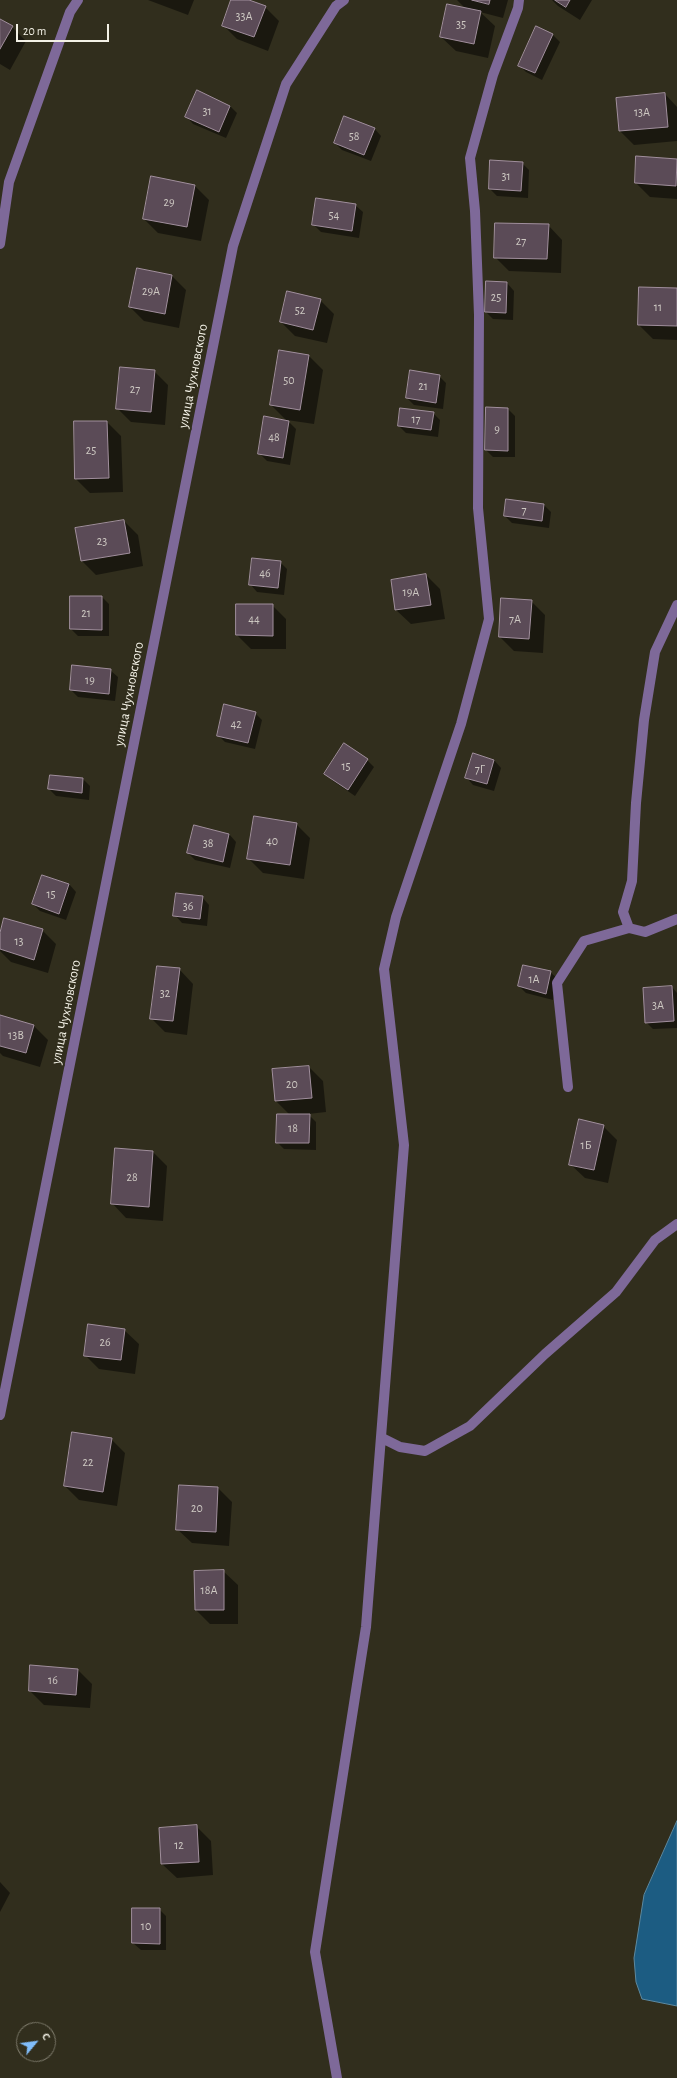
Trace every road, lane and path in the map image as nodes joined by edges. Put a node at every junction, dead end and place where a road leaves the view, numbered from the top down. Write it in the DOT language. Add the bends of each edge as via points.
graph roads {
  1 [pos="78,0"];
  2 [pos="344,0"];
  3 [pos="519,0"];
  4 [pos="0,244"];
  5 [pos="677,605"];
  6 [pos="677,919"];
  7 [pos="630,928"];
  8 [pos="568,1087"];
  9 [pos="677,1224"];
  10 [pos="0,1415"];
  11 [pos="382,1438"];
  12 [pos="337,2078"];
  1 -- 4 [label="street" via="70,12 9,182"];
  2 -- 10 [label="street, улица Чухновского" via="336,6 286,84 233,246"];
  3 -- 11 [label="street" via="493,75 470,158 479,315 478,508 490,619 461,724 396,918 384,969 404,1145"];
  5 -- 7 [label="street" via="655,652 644,720 632,881 624,912"];
  6 -- 7 [label="street" via="645,932"];
  7 -- 8 [label="street" via="584,941 557,983"];
  9 -- 11 [label="street" via="655,1240 616,1292 545,1354 470,1426 424,1451 400,1447"];
  11 -- 12 [label="street" via="366,1627 315,1952"];
}
